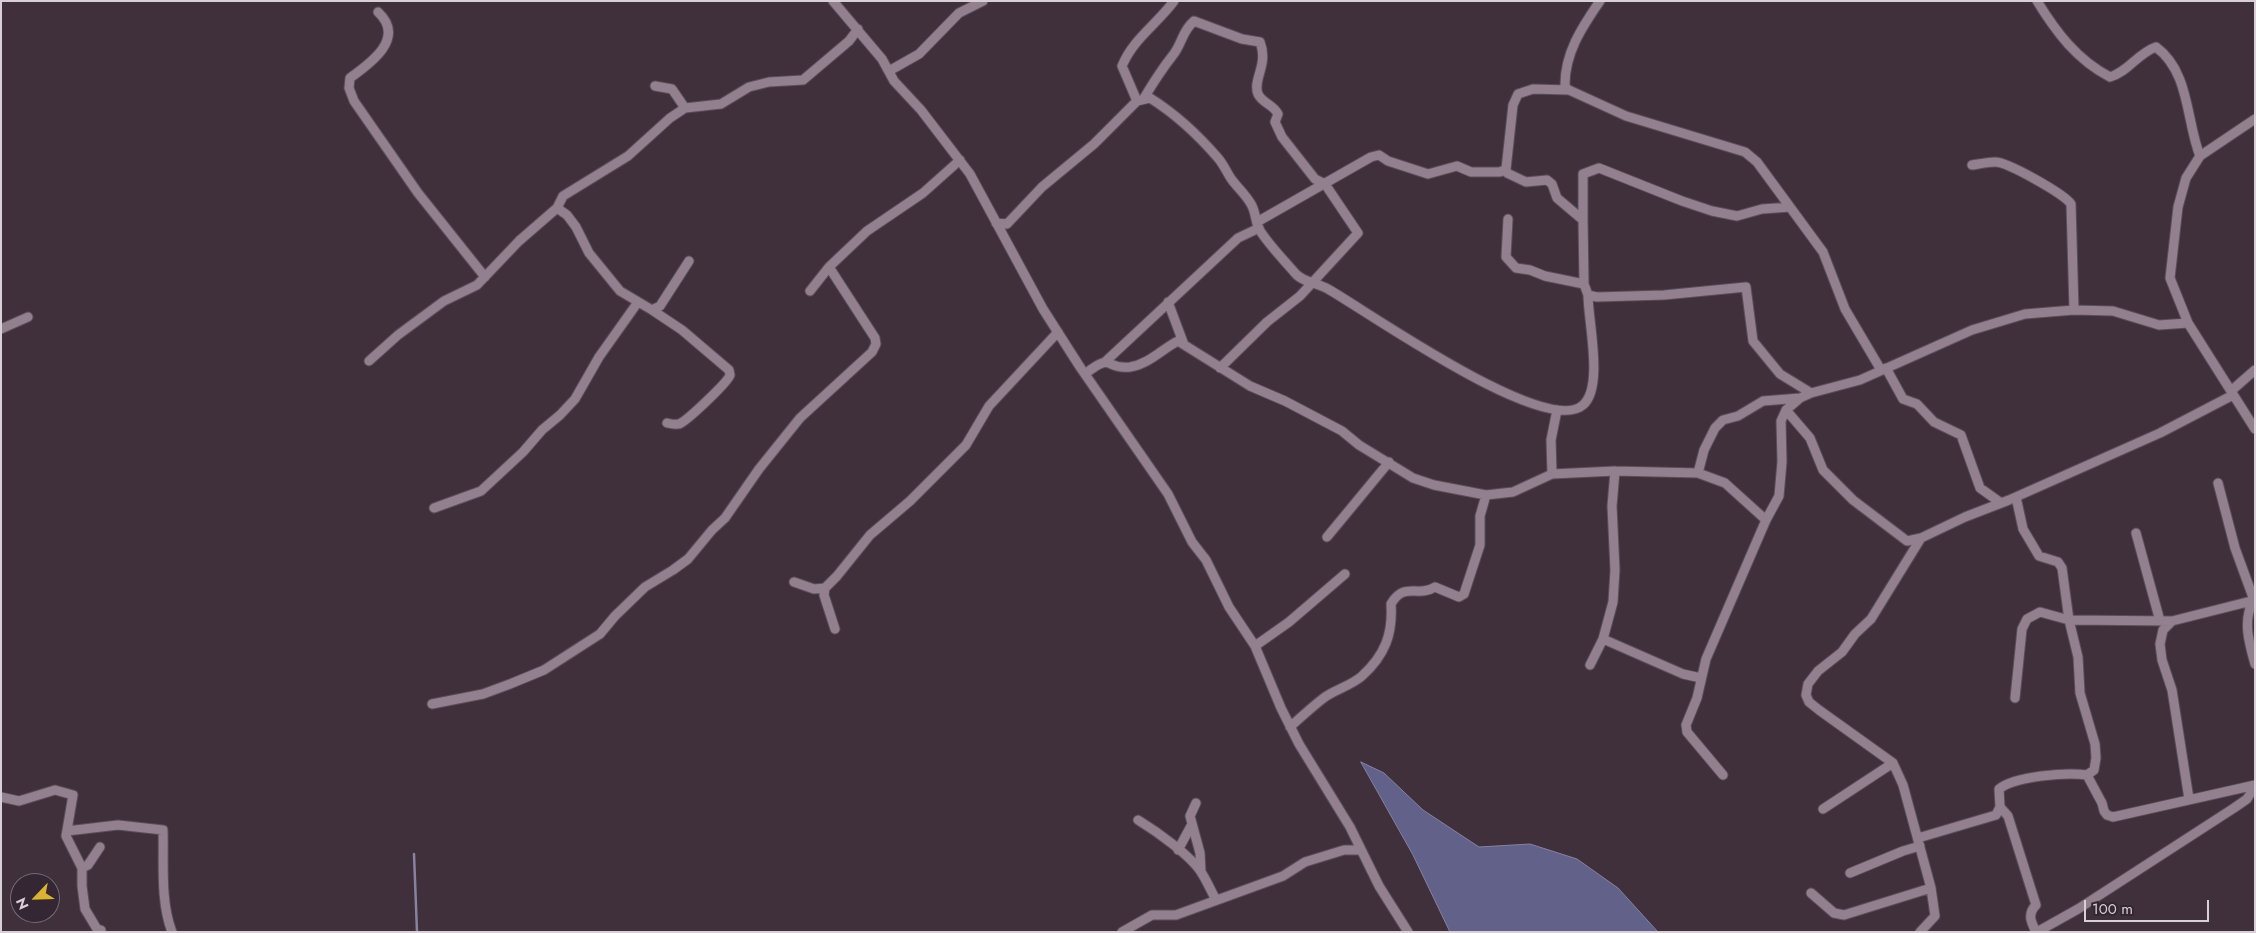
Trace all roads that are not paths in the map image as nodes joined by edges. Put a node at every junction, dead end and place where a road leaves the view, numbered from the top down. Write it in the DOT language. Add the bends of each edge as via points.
graph roads {
  1 [pos="833,1"];
  2 [pos="983,1"];
  3 [pos="1174,1"];
  4 [pos="1600,1"];
  5 [pos="2037,1"];
  6 [pos="378,12"];
  7 [pos="858,30"];
  8 [pos="889,71"];
  9 [pos="655,86"];
  10 [pos="1569,90"];
  11 [pos="1141,100"];
  12 [pos="685,108"];
  13 [pos="2255,118"];
  14 [pos="2200,156"];
  15 [pos="960,160"];
  16 [pos="1972,165"];
  17 [pos="1506,169"];
  18 [pos="1326,184"];
  19 [pos="1790,207"];
  20 [pos="557,208"];
  21 [pos="1508,219"];
  22 [pos="1583,220"];
  23 [pos="996,223"];
  24 [pos="1258,225"];
  25 [pos="689,261"];
  26 [pos="828,267"];
  27 [pos="484,277"];
  28 [pos="1312,281"];
  29 [pos="1584,284"];
  30 [pos="810,291"];
  31 [pos="1588,295"];
  32 [pos="638,302"];
  33 [pos="1168,302"];
  34 [pos="652,310"];
  35 [pos="2074,310"];
  36 [pos="28,317"];
  37 [pos="2188,323"];
  38 [pos="1,329"];
  39 [pos="1058,332"];
  40 [pos="1183,342"];
  41 [pos="370,361"];
  42 [pos="1106,361"];
  43 [pos="1220,368"];
  44 [pos="1884,369"];
  45 [pos="2255,370"];
  46 [pos="1085,374"];
  47 [pos="1811,393"];
  48 [pos="2232,393"];
  49 [pos="1800,398"];
  50 [pos="1557,410"];
  51 [pos="1786,410"];
  52 [pos="668,423"];
  53 [pos="2255,430"];
  54 [pos="1389,462"];
  55 [pos="1615,471"];
  56 [pos="1698,472"];
  57 [pos="1552,474"];
  58 [pos="2218,483"];
  59 [pos="1486,495"];
  60 [pos="2016,496"];
  61 [pos="2001,503"];
  62 [pos="434,508"];
  63 [pos="1766,520"];
  64 [pos="2136,534"];
  65 [pos="1327,537"];
  66 [pos="1921,538"];
  67 [pos="1345,574"];
  68 [pos="794,582"];
  69 [pos="825,588"];
  70 [pos="2255,600"];
  71 [pos="2069,620"];
  72 [pos="2160,621"];
  73 [pos="2172,621"];
  74 [pos="835,629"];
  75 [pos="1603,638"];
  76 [pos="1255,646"];
  77 [pos="2255,664"];
  78 [pos="1590,665"];
  79 [pos="1701,678"];
  80 [pos="2016,698"];
  81 [pos="432,704"];
  82 [pos="1290,727"];
  83 [pos="1893,763"];
  84 [pos="1723,775"];
  85 [pos="2087,775"];
  86 [pos="2255,786"];
  87 [pos="1,797"];
  88 [pos="2189,800"];
  89 [pos="1196,803"];
  90 [pos="2000,807"];
  91 [pos="1823,809"];
  92 [pos="1138,820"];
  93 [pos="1191,826"];
  94 [pos="67,831"];
  95 [pos="1919,842"];
  96 [pos="100,848"];
  97 [pos="1178,850"];
  98 [pos="1360,850"];
  99 [pos="82,868"];
  100 [pos="1201,872"];
  101 [pos="1850,873"];
  102 [pos="1931,888"];
  103 [pos="1811,893"];
  104 [pos="1216,900"];
  105 [pos="101,930"];
  106 [pos="172,932"];
  107 [pos="1122,932"];
  108 [pos="1408,932"];
  109 [pos="1920,932"];
  110 [pos="2036,932"];
  1 -- 7 [label="street"];
  2 -- 8 [label="street" via="952,19 919,54"];
  3 -- 11 [label="street" via="1133,45 1122,66"];
  4 -- 10 [label="street" via="1573,46 1566,68 1565,87"];
  5 -- 14 [label="street" via="2051,25 2084,62 2110,77 2149,50 2156,47 2162,52 2175,70 2188,103 2193,138"];
  6 -- 27 [label="street" via="389,29 385,46 350,78 349,88 354,101 418,193"];
  7 -- 8 [label="street"];
  7 -- 12 [label="street" via="849,42 803,80 769,82 749,87 722,104"];
  8 -- 15 [label="street"];
  9 -- 12 [label="street" via="672,89"];
  10 -- 17 [label="street" via="1533,90 1518,94 1513,104"];
  10 -- 19 [label="street" via="1626,116 1745,152 1757,162"];
  11 -- 18 [label="street" via="1174,55 1184,30 1194,21 1242,39 1260,42 1264,52 1258,94 1276,110 1278,130 1300,163 1315,179"];
  11 -- 23 [label="street" via="1042,187 1007,224"];
  11 -- 24 [label="street" via="1150,98 1162,105 1219,159 1250,203"];
  12 -- 20 [label="street" via="628,156 568,193"];
  13 -- 14 [label="street"];
  14 -- 37 [label="street" via="2186,178 2171,255 2170,278"];
  15 -- 23 [label="street"];
  15 -- 26 [label="street" via="923,193 867,231"];
  16 -- 35 [label="street" via="1997,162 2016,169 2065,196 2071,204"];
  17 -- 18 [label="street" via="1470,172 1456,166 1428,174 1379,155"];
  17 -- 22 [label="street" via="1507,173 1526,182 1547,180 1558,198"];
  18 -- 24 [label="street"];
  18 -- 28 [label="street" via="1358,233"];
  19 -- 22 [label="street" via="1762,209 1737,216 1712,211 1599,168 1583,174"];
  19 -- 44 [label="street" via="1823,252 1846,308"];
  20 -- 27 [label="street"];
  20 -- 32 [label="street" via="567,215 589,253 620,291"];
  21 -- 29 [label="street" via="1506,257 1516,268"];
  22 -- 29 [label="street"];
  23 -- 39 [label="street"];
  24 -- 28 [label="street" via="1296,275"];
  24 -- 33 [label="street" via="1238,238"];
  25 -- 34 [label="street" via="660,306"];
  26 -- 30 [label="street"];
  26 -- 81 [label="street" via="876,344 872,352 800,418 725,518 688,559 645,587 600,634 544,670 483,694"];
  27 -- 41 [label="street" via="477,285 444,301 398,335"];
  28 -- 43 [label="street" via="1300,296 1267,322"];
  28 -- 50 [label="street" via="1473,378 1521,399"];
  29 -- 31 [label="street"];
  31 -- 47 [label="street" via="1664,295 1746,287 1753,341 1780,374"];
  31 -- 50 [label="street" via="1594,368 1592,387 1585,404 1578,409"];
  32 -- 34 [label="street"];
  32 -- 62 [label="street" via="599,357 575,399 560,415 482,491"];
  33 -- 40 [label="street"];
  33 -- 42 [label="street"];
  34 -- 52 [label="street" via="682,330 729,370 730,375 696,412 677,424"];
  35 -- 37 [label="street" via="2113,311 2159,325"];
  35 -- 44 [label="street" via="2025,314 1972,330"];
  36 -- 38 [label="street"];
  37 -- 48 [label="street"];
  39 -- 46 [label="street"];
  39 -- 69 [label="street" via="989,406 966,445 910,501 870,535"];
  40 -- 42 [label="street" via="1178,341 1155,357 1129,367"];
  40 -- 43 [label="street"];
  42 -- 46 [label="street"];
  43 -- 54 [label="street" via="1342,431"];
  44 -- 47 [label="street" via="1860,380"];
  44 -- 61 [label="street" via="1903,399 1917,404 1934,422 1961,435 1980,488"];
  45 -- 48 [label="street"];
  46 -- 76 [label="street" via="1168,494 1229,607"];
  47 -- 49 [label="street"];
  48 -- 53 [label="street"];
  48 -- 60 [label="street" via="2160,433"];
  49 -- 51 [label="street"];
  49 -- 56 [label="street" via="1763,401 1738,416 1723,420 1704,450"];
  50 -- 57 [label="street" via="1551,440"];
  51 -- 63 [label="street" via="1781,421 1780,496"];
  51 -- 66 [label="street" via="1810,438 1823,470 1853,500 1907,541"];
  54 -- 59 [label="street" via="1413,478"];
  54 -- 65 [label="street"];
  55 -- 56 [label="street"];
  55 -- 57 [label="street"];
  55 -- 75 [label="street" via="1613,602"];
  56 -- 63 [label="street" via="1725,483"];
  57 -- 59 [label="street" via="1513,492"];
  58 -- 70 [label="street" via="2234,548"];
  59 -- 82 [label="street" via="1480,516 1480,545 1464,594 1459,597 1435,587 1400,593 1391,604 1392,622 1386,645 1374,662 1362,676 1325,698"];
  60 -- 61 [label="street"];
  60 -- 71 [label="street" via="2023,529 2039,556 2058,562 2062,568"];
  61 -- 66 [label="street"];
  63 -- 79 [label="street" via="1706,659"];
  64 -- 72 [label="street"];
  66 -- 83 [label="street" via="1870,619 1842,652 1818,671 1806,691 1809,702"];
  67 -- 76 [label="street"];
  68 -- 69 [label="street" via="814,589"];
  69 -- 74 [label="street" via="824,595"];
  70 -- 73 [label="street"];
  70 -- 77 [label="street" via="2248,609 2247,619"];
  71 -- 72 [label="street"];
  71 -- 80 [label="street" via="2040,612 2027,619 2022,629"];
  71 -- 85 [label="street" via="2078,657 2080,693 2095,744 2094,770"];
  72 -- 73 [label="street"];
  73 -- 88 [label="street" via="2163,630 2160,644 2172,690"];
  75 -- 78 [label="street"];
  75 -- 79 [label="street" via="1683,674"];
  76 -- 82 [label="street"];
  79 -- 84 [label="street" via="1686,725 1687,732"];
  82 -- 98 [label="street" via="1350,827"];
  83 -- 91 [label="street"];
  83 -- 95 [label="street" via="1904,785"];
  85 -- 88 [label="street" via="2107,815"];
  85 -- 90 [label="street" via="2052,775 2007,782 1999,789"];
  86 -- 88 [label="street"];
  86 -- 110 [label="street" via="2247,799 2078,909"];
  87 -- 94 [label="street" via="19,801 56,790 68,792 73,795"];
  89 -- 93 [label="street" via="1190,816"];
  90 -- 95 [label="street" via="1996,815 1986,820 1933,832"];
  90 -- 110 [label="street" via="2008,816 2036,905 2030,913"];
  92 -- 97 [label="street"];
  93 -- 97 [label="street"];
  93 -- 100 [label="street" via="1200,854"];
  94 -- 99 [label="street" via="66,836"];
  94 -- 106 [label="street" via="118,826 163,830 164,890"];
  95 -- 101 [label="street"];
  95 -- 102 [label="street"];
  96 -- 99 [label="street"];
  97 -- 100 [label="street"];
  98 -- 104 [label="street" via="1344,850 1305,862 1283,876"];
  98 -- 108 [label="street"];
  99 -- 105 [label="street" via="85,909 97,929"];
  100 -- 104 [label="street"];
  102 -- 103 [label="street" via="1844,915 1834,913"];
  102 -- 109 [label="street" via="1935,916"];
  104 -- 107 [label="street" via="1176,915 1152,915"];
}
